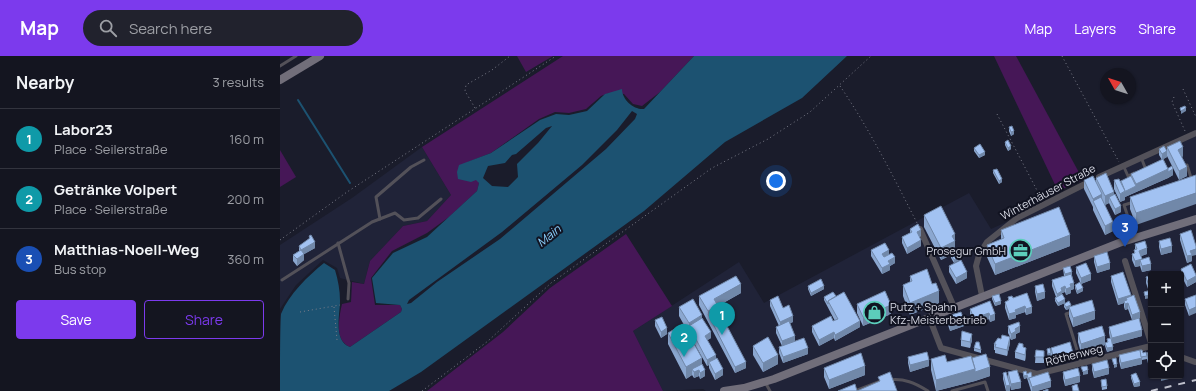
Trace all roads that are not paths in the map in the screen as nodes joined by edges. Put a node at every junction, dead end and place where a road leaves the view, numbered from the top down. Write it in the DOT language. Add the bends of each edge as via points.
graph roads {
  1 [pos="296,56"];
  2 [pos="320,56"];
  3 [pos="280,66"];
  4 [pos="280,80"];
  5 [pos="1196,133"];
  6 [pos="1140,157"];
  7 [pos="424,160"];
  8 [pos="1122,165"];
  9 [pos="1187,165"];
  10 [pos="1152,168"];
  11 [pos="1137,172"];
  12 [pos="1194,182"];
  13 [pos="1186,185"];
  14 [pos="441,200"];
  15 [pos="1138,201"];
  16 [pos="380,218"];
  17 [pos="1196,219"];
  18 [pos="920,229"];
  19 [pos="1135,238"];
  20 [pos="338,244"];
  21 [pos="1125,261"];
  22 [pos="281,280"];
  23 [pos="982,296"];
  24 [pos="348,299"];
  25 [pos="954,307"];
  26 [pos="1073,311"];
  27 [pos="929,317"];
  28 [pos="1080,337"];
  29 [pos="1074,339"];
  30 [pos="1150,343"];
  31 [pos="1148,346"];
  32 [pos="1184,358"];
  33 [pos="1195,362"];
  34 [pos="1081,363"];
  35 [pos="765,382"];
  36 [pos="742,389"];
  37 [pos="724,391"];
  38 [pos="770,391"];
  39 [pos="855,391"];
  40 [pos="928,391"];
  41 [pos="952,391"];
  42 [pos="988,391"];
  1 -- 3 [label="lane"];
  2 -- 4 [label="main road"];
  5 -- 6 [label="street, Winterhäuser Straße"];
  6 -- 8 [label="street, Winterhäuser Straße"];
  6 -- 10 [label="lane" via="1147,171"];
  7 -- 16 [label="lane" via="411,167 376,197"];
  8 -- 11 [label="lane" via="1128,176"];
  8 -- 23 [label="street, Winterhäuser Straße" via="1007,225 982,249 976,266"];
  9 -- 12 [label="lane"];
  12 -- 13 [label="lane"];
  14 -- 16 [label="lane" via="418,218 404,220 395,213"];
  15 -- 19 [label="lane" via="1124,205"];
  16 -- 20 [label="lane"];
  17 -- 19 [label="main road"];
  18 -- 25 [label="street"];
  19 -- 23 [label="main road"];
  20 -- 22 [label="lane"];
  20 -- 24 [label="lane" via="349,283"];
  21 -- 30 [label="street"];
  23 -- 25 [label="main road"];
  25 -- 27 [label="main road"];
  26 -- 29 [label="lane" via="1066,314"];
  27 -- 34 [label="street, Röthenweg" via="941,348 1037,374"];
  27 -- 35 [label="main road"];
  28 -- 29 [label="lane"];
  29 -- 34 [label="lane"];
  31 -- 34 [label="street, Röthenweg"];
  32 -- 33 [label="street"];
  35 -- 36 [label="main road"];
  35 -- 38 [label="lane"];
  36 -- 37 [label="main road"];
  39 -- 40 [label="lane" via="879,381 899,378"];
  41 -- 42 [label="lane" via="985,382"];
}
